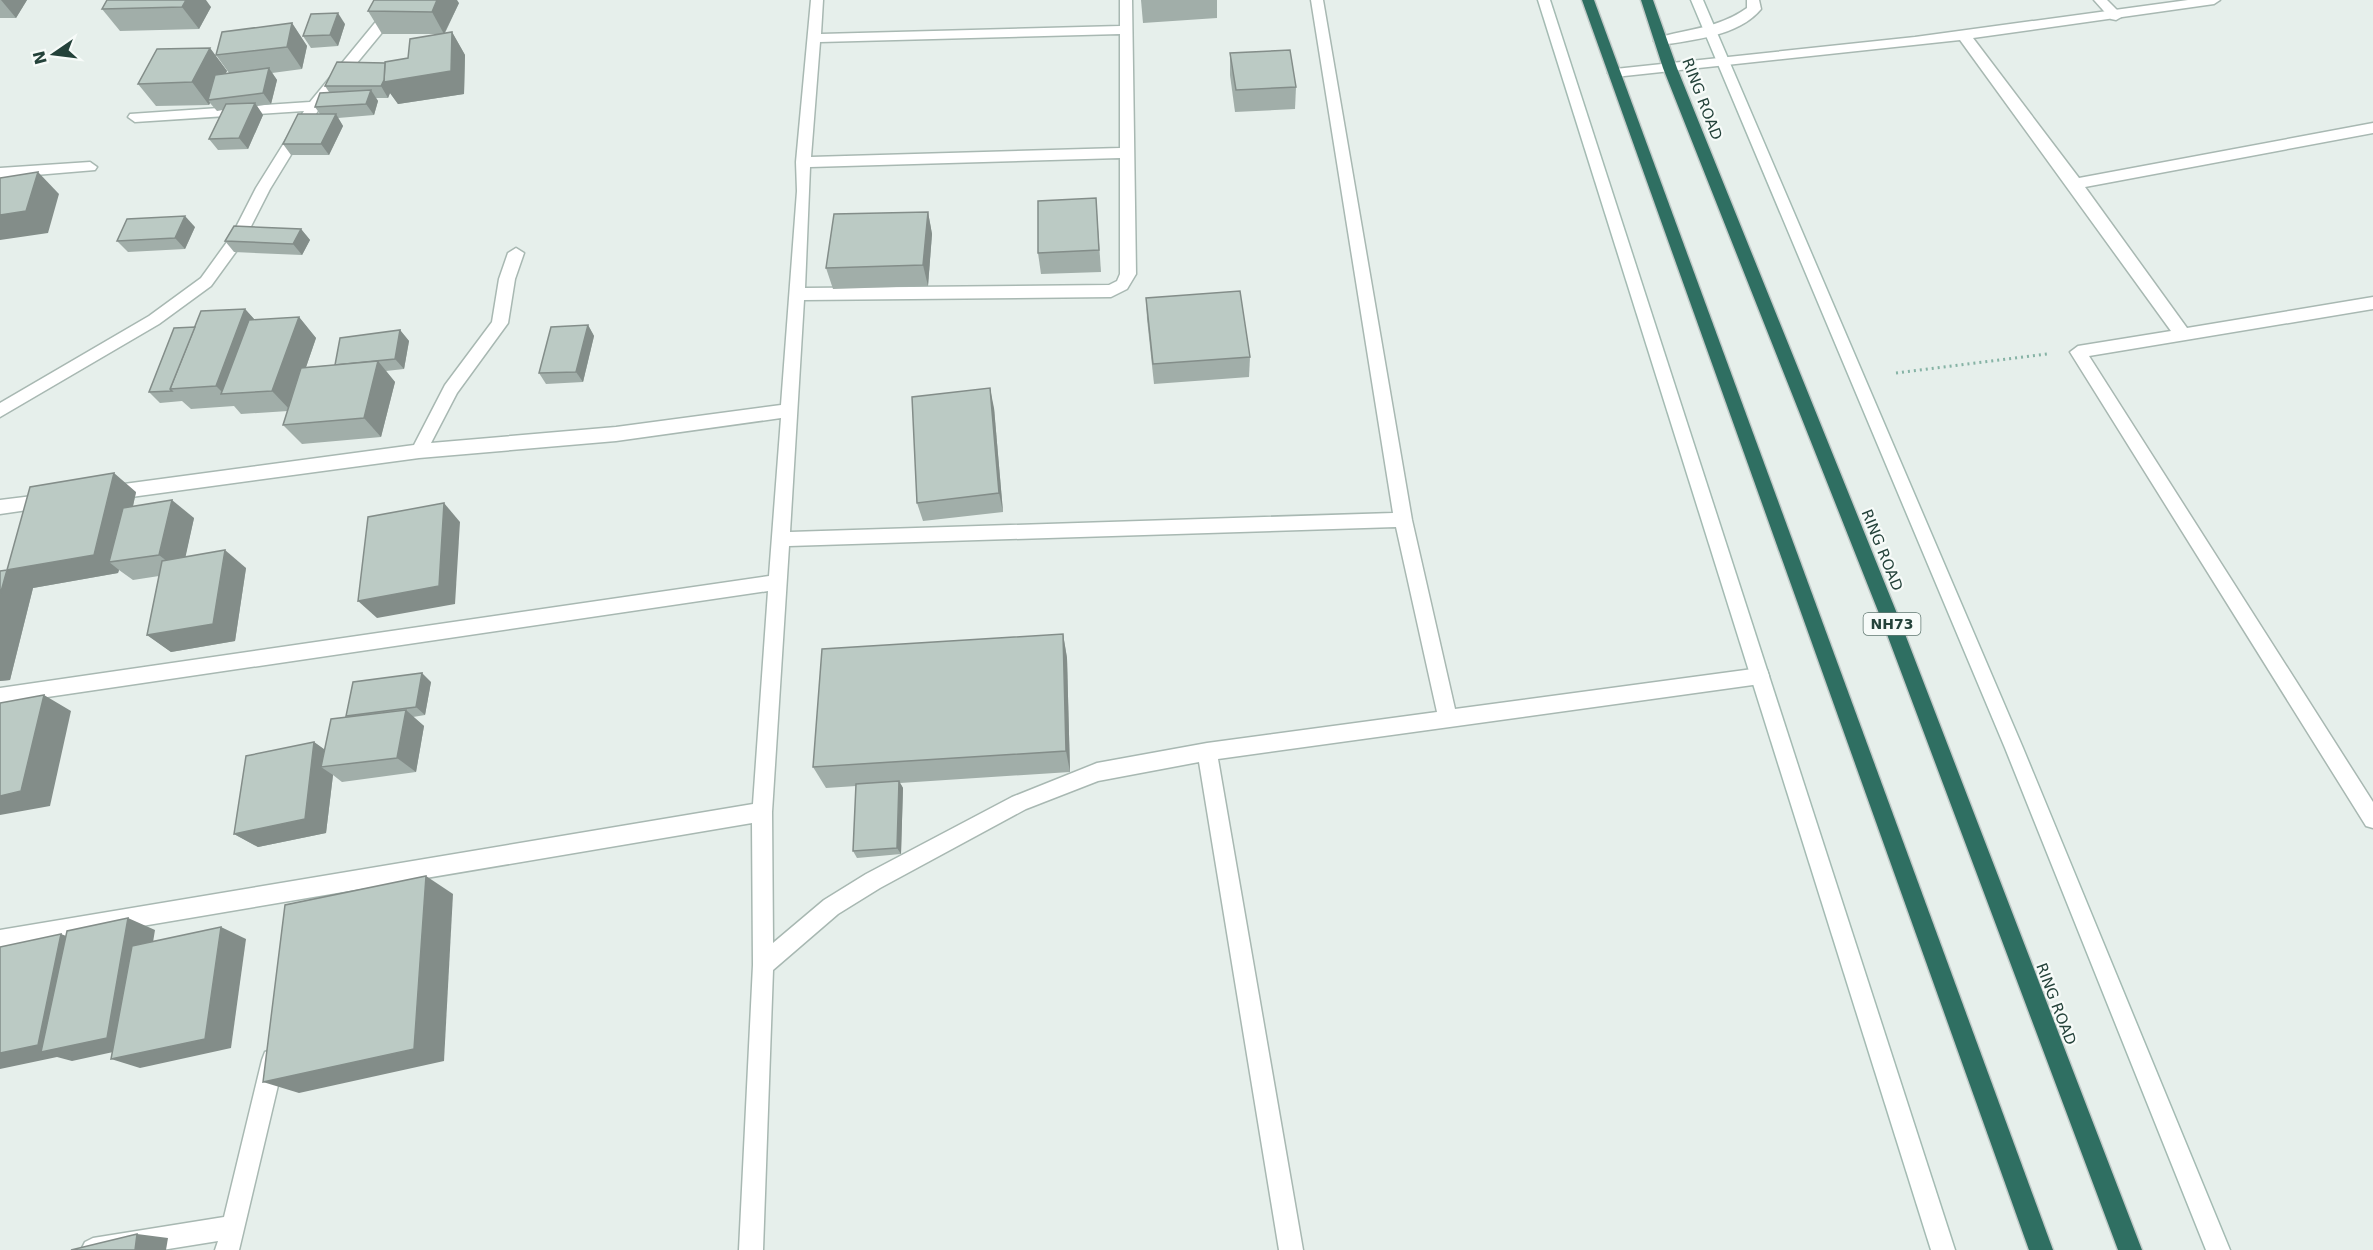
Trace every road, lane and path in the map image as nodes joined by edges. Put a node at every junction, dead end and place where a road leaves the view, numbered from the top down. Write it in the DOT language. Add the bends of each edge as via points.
graph roads {
  1 [pos="397,0"];
  2 [pos="817,0"];
  3 [pos="1126,0"];
  4 [pos="1317,0"];
  5 [pos="1544,0"];
  6 [pos="1588,0"];
  7 [pos="1647,0"];
  8 [pos="1696,0"];
  9 [pos="1753,0"];
  10 [pos="2100,0"];
  11 [pos="2214,0"];
  12 [pos="2116,16"];
  13 [pos="1124,30"];
  14 [pos="1711,33"];
  15 [pos="1965,37"];
  16 [pos="815,38"];
  17 [pos="1661,41"];
  18 [pos="1723,62"];
  19 [pos="1670,68"];
  20 [pos="1615,74"];
  21 [pos="314,106"];
  22 [pos="135,117"];
  23 [pos="2373,128"];
  24 [pos="1126,153"];
  25 [pos="803,162"];
  26 [pos="90,167"];
  27 [pos="0,173"];
  28 [pos="2075,184"];
  29 [pos="516,253"];
  30 [pos="797,294"];
  31 [pos="2373,303"];
  32 [pos="2183,335"];
  33 [pos="2078,352"];
  34 [pos="1896,373"];
  35 [pos="790,410"];
  36 [pos="0,411"];
  37 [pos="419,451"];
  38 [pos="93,495"];
  39 [pos="70,498"];
  40 [pos="0,507"];
  41 [pos="1403,520"];
  42 [pos="781,539"];
  43 [pos="778,582"];
  44 [pos="1760,676"];
  45 [pos="0,696"];
  46 [pos="1448,720"];
  47 [pos="1207,752"];
  48 [pos="762,812"];
  49 [pos="2373,819"];
  50 [pos="315,886"];
  51 [pos="310,909"];
  52 [pos="0,940"];
  53 [pos="762,965"];
  54 [pos="276,1045"];
  55 [pos="232,1227"];
  56 [pos="93,1250"];
  57 [pos="227,1250"];
  58 [pos="751,1250"];
  59 [pos="1291,1250"];
  60 [pos="1943,1250"];
  61 [pos="2041,1250"];
  62 [pos="2130,1250"];
  63 [pos="2218,1250"];
  1 -- 21 [label="street"];
  2 -- 16 [label="street"];
  3 -- 13 [label="street"];
  4 -- 41 [label="street"];
  5 -- 44 [label="street"];
  6 -- 20 [label="highway"];
  7 -- 17 [label="highway, RING ROAD / NH73"];
  8 -- 14 [label="street"];
  9 -- 14 [label="street" via="1754,9 1743,18"];
  10 -- 12 [label="street"];
  11 -- 12 [label="street"];
  12 -- 15 [label="street"];
  13 -- 16 [label="street"];
  13 -- 24 [label="street"];
  14 -- 17 [label="street"];
  14 -- 18 [label="street"];
  15 -- 18 [label="street"];
  15 -- 28 [label="street"];
  16 -- 25 [label="street"];
  17 -- 19 [label="highway, RING ROAD / NH73"];
  18 -- 19 [label="street"];
  18 -- 63 [label="street" via="2014,748"];
  19 -- 20 [label="street"];
  19 -- 62 [label="highway, RING ROAD / NH73" via="1891,621"];
  20 -- 61 [label="highway"];
  21 -- 22 [label="street"];
  21 -- 36 [label="street" via="263,188 238,238 206,282 154,320"];
  23 -- 28 [label="street"];
  24 -- 25 [label="street"];
  24 -- 30 [label="street" via="1128,274 1122,285 1111,291"];
  25 -- 30 [label="street"];
  26 -- 27 [label="street"];
  28 -- 32 [label="street"];
  29 -- 37 [label="street" via="500,323 451,389"];
  30 -- 35 [label="street"];
  31 -- 32 [label="street"];
  32 -- 33 [label="street"];
  33 -- 34 [label="path"];
  33 -- 49 [label="street"];
  35 -- 37 [label="street" via="616,434"];
  35 -- 42 [label="street"];
  37 -- 38 [label="street"];
  39 -- 40 [label="street"];
  41 -- 42 [label="street"];
  41 -- 46 [label="street"];
  42 -- 43 [label="street"];
  43 -- 45 [label="street"];
  43 -- 48 [label="street"];
  44 -- 46 [label="street"];
  44 -- 60 [label="street"];
  46 -- 47 [label="street"];
  47 -- 53 [label="street" via="1097,772 1019,803 831,907"];
  47 -- 59 [label="street"];
  48 -- 50 [label="street"];
  48 -- 53 [label="street"];
  50 -- 51 [label="street"];
  50 -- 52 [label="street"];
  53 -- 58 [label="street"];
  54 -- 55 [label="street"];
  55 -- 56 [label="street"];
  55 -- 57 [label="street"];
}
